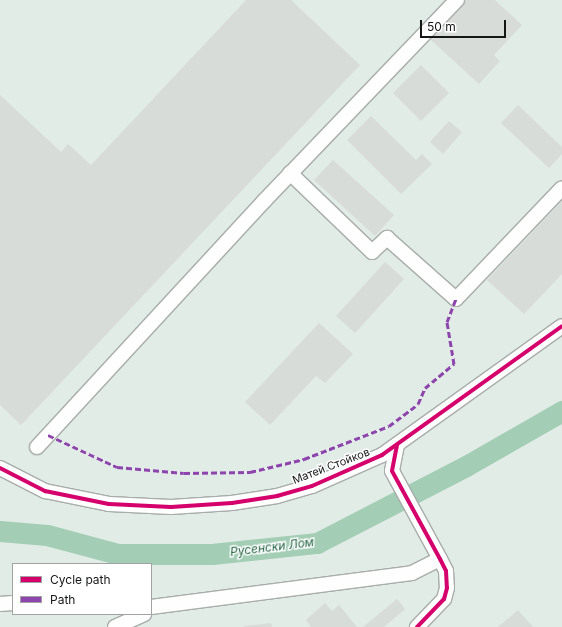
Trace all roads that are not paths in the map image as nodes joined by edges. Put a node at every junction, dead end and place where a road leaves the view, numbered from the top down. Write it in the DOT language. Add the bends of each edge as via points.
graph roads {
  1 [pos="457,0"];
  2 [pos="290,173"];
  3 [pos="562,188"];
  4 [pos="562,326"];
  5 [pos="398,445"];
  6 [pos="37,447"];
  7 [pos="0,468"];
  8 [pos="440,559"];
  9 [pos="12,603"];
  10 [pos="0,604"];
  11 [pos="158,606"];
  12 [pos="142,615"];
  13 [pos="115,627"];
  14 [pos="416,627"];
  1 -- 2 [label="street"];
  2 -- 3 [label="street" via="372,252 386,238 456,298"];
  2 -- 6 [label="street"];
  4 -- 5 [label="street, Матей Стойков"];
  5 -- 7 [label="street, Матей Стойков" via="382,456 312,486 277,496 232,503 171,507 109,504 45,491"];
  5 -- 8 [label="street" via="392,471"];
  8 -- 11 [label="street" via="412,573"];
  8 -- 14 [label="street" via="446,571 447,588 444,599"];
  9 -- 10 [label="street"];
  12 -- 13 [label="street"];
}
